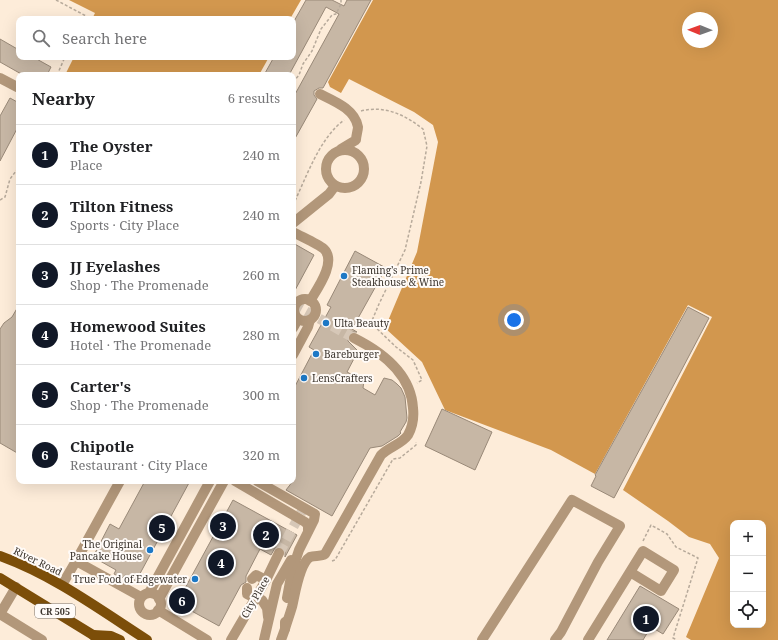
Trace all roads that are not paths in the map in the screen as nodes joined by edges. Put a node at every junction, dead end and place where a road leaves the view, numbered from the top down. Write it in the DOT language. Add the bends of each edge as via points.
graph roads {
  1 [pos="3,79"];
  2 [pos="16,86"];
  3 [pos="0,90"];
  4 [pos="320,94"];
  5 [pos="356,140"];
  6 [pos="341,149"];
  7 [pos="361,158"];
  8 [pos="335,186"];
  9 [pos="296,221"];
  10 [pos="296,234"];
  11 [pos="310,301"];
  12 [pos="296,304"];
  13 [pos="310,320"];
  14 [pos="296,323"];
  15 [pos="354,338"];
  16 [pos="296,349"];
  17 [pos="118,484"];
  18 [pos="208,484"];
  19 [pos="222,484"];
  20 [pos="240,484"];
  21 [pos="262,484"];
  22 [pos="308,532"];
  23 [pos="298,550"];
  24 [pos="279,553"];
  25 [pos="0,556"];
  26 [pos="76,561"];
  27 [pos="630,572"];
  28 [pos="0,578"];
  29 [pos="252,579"];
  30 [pos="266,580"];
  31 [pos="62,585"];
  32 [pos="16,587"];
  33 [pos="247,588"];
  34 [pos="145,595"];
  35 [pos="159,598"];
  36 [pos="255,598"];
  37 [pos="158,610"];
  38 [pos="0,614"];
  39 [pos="269,624"];
  40 [pos="284,628"];
  41 [pos="95,638"];
  42 [pos="42,640"];
  43 [pos="120,640"];
  44 [pos="147,640"];
  45 [pos="207,640"];
  46 [pos="231,640"];
  47 [pos="264,640"];
  48 [pos="281,640"];
  49 [pos="482,640"];
  50 [pos="555,640"];
  51 [pos="588,640"];
  1 -- 2 [label="street"];
  1 -- 3 [label="street"];
  4 -- 5 [label="street" via="352,114 358,127"];
  5 -- 6 [label="street"];
  5 -- 7 [label="street"];
  6 -- 7 [label="street" via="356,153"];
  6 -- 8 [label="street" via="334,152 325,165 325,173"];
  7 -- 8 [label="street" via="364,166 362,179 351,187"];
  8 -- 9 [label="street" via="329,194"];
  10 -- 11 [label="street" via="324,249 328,258 328,266"];
  11 -- 12 [label="street" via="303,300"];
  11 -- 13 [label="street" via="315,312"];
  13 -- 14 [label="street"];
  13 -- 16 [label="street"];
  15 -- 40 [label="street" via="370,346 396,367 413,402 413,424 406,438 381,455 325,554 308,558 298,580"];
  17 -- 26 [label="street"];
  18 -- 34 [label="street"];
  19 -- 35 [label="street"];
  20 -- 22 [label="street" via="305,522 308,525"];
  21 -- 22 [label="street, City Place" via="315,514"];
  22 -- 23 [label="street, City Place"];
  23 -- 39 [label="street, City Place" via="277,584"];
  23 -- 40 [label="street, City Place" via="289,586"];
  24 -- 30 [label="street, City Place"];
  25 -- 31 [label="main road, River Road / CR 505"];
  26 -- 31 [label="street"];
  26 -- 34 [label="street"];
  27 -- 51 [label="street"];
  28 -- 32 [label="main road, CR 505"];
  29 -- 30 [label="street" via="256,575"];
  30 -- 36 [label="street, City Place"];
  31 -- 44 [label="main road, River Road / CR 505"];
  32 -- 38 [label="street"];
  32 -- 41 [label="main road, CR 505"];
  33 -- 36 [label="street" via="247,594"];
  34 -- 35 [label="street" via="153,593"];
  34 -- 37 [label="street" via="139,605 143,612 151,614"];
  35 -- 37 [label="street"];
  36 -- 39 [label="street" via="262,600 267,608"];
  36 -- 46 [label="street, City Place"];
  37 -- 45 [label="street"];
  38 -- 42 [label="street"];
  39 -- 40 [label="street"];
  39 -- 47 [label="street, City Place"];
  40 -- 48 [label="street, City Place"];
  41 -- 43 [label="main road" via="111,636"];
  49 -- 50 [label="street" via="572,500 620,526"];
}
